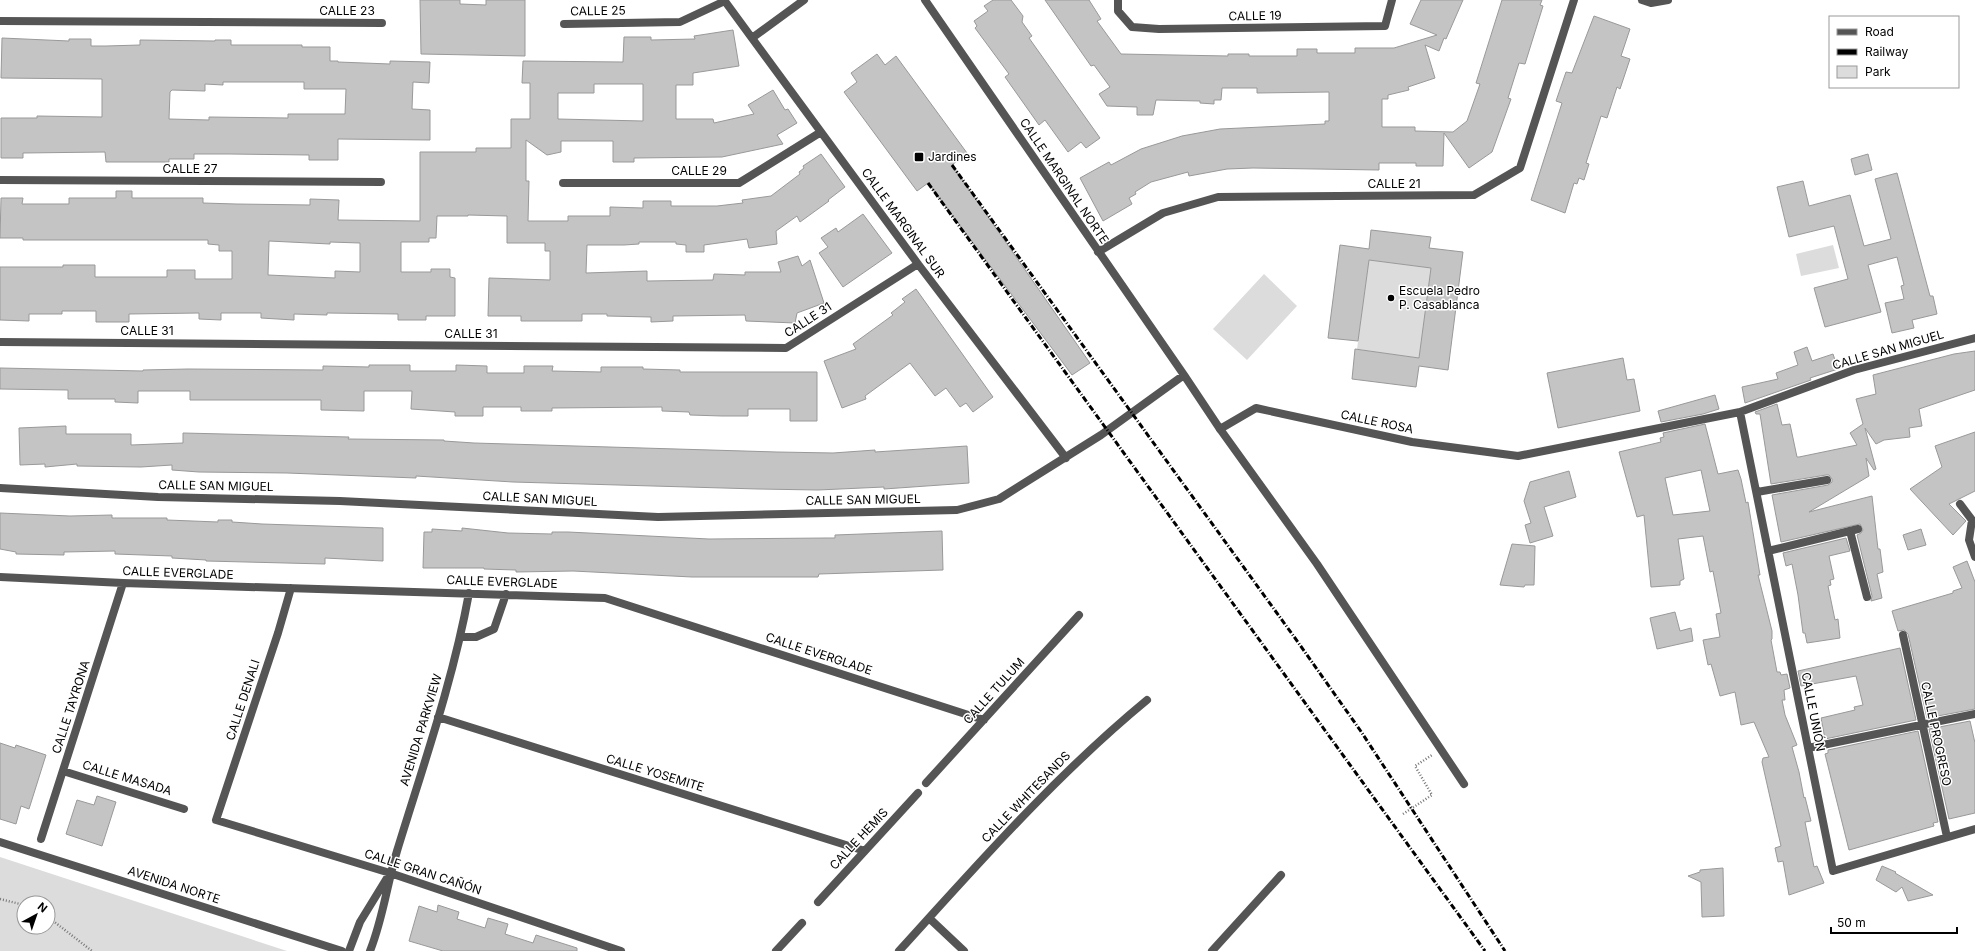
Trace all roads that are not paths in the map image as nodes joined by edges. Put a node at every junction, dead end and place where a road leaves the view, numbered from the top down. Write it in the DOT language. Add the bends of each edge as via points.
graph roads {
  1 [pos="804,0"];
  2 [pos="925,0"];
  3 [pos="1118,0"];
  4 [pos="1392,0"];
  5 [pos="1574,0"];
  6 [pos="1642,0"];
  7 [pos="1668,0"];
  8 [pos="725,1"];
  9 [pos="0,21"];
  10 [pos="382,23"];
  11 [pos="564,24"];
  12 [pos="752,38"];
  13 [pos="821,132"];
  14 [pos="0,180"];
  15 [pos="381,182"];
  16 [pos="563,183"];
  17 [pos="1098,252"];
  18 [pos="918,264"];
  19 [pos="1975,338"];
  20 [pos="0,342"];
  21 [pos="1184,376"];
  22 [pos="1740,412"];
  23 [pos="1220,429"];
  24 [pos="1066,458"];
  25 [pos="1827,480"];
  26 [pos="0,488"];
  27 [pos="1757,492"];
  28 [pos="1960,504"];
  29 [pos="1768,551"];
  30 [pos="1975,557"];
  31 [pos="0,577"];
  32 [pos="123,583"];
  33 [pos="291,588"];
  34 [pos="469,593"];
  35 [pos="506,594"];
  36 [pos="1866,597"];
  37 [pos="1079,615"];
  38 [pos="1903,635"];
  39 [pos="461,637"];
  40 [pos="1147,700"];
  41 [pos="1975,714"];
  42 [pos="438,717"];
  43 [pos="984,720"];
  44 [pos="1921,725"];
  45 [pos="1808,748"];
  46 [pos="63,771"];
  47 [pos="926,783"];
  48 [pos="1464,784"];
  49 [pos="918,793"];
  50 [pos="184,809"];
  51 [pos="216,820"];
  52 [pos="1975,829"];
  53 [pos="1947,837"];
  54 [pos="41,839"];
  55 [pos="0,842"];
  56 [pos="865,851"];
  57 [pos="390,872"];
  58 [pos="1281,875"];
  59 [pos="818,902"];
  60 [pos="929,918"];
  61 [pos="802,922"];
  62 [pos="342,951"];
  63 [pos="349,951"];
  64 [pos="370,951"];
  65 [pos="621,951"];
  66 [pos="776,951"];
  67 [pos="899,951"];
  68 [pos="964,951"];
  69 [pos="1212,951"];
  1 -- 12 [label="street"];
  2 -- 17 [label="street, CALLE MARGINAL NORTE"];
  3 -- 4 [label="street, CALLE 19" via="1118,11 1132,27 1159,30 1385,26"];
  5 -- 17 [label="street, CALLE 21" via="1520,168 1474,196 1218,197 1163,213"];
  6 -- 7 [label="street" via="1651,3"];
  8 -- 11 [label="street, CALLE 25" via="680,22"];
  8 -- 12 [label="street, CALLE MARGINAL SUR"];
  9 -- 10 [label="street, CALLE 23"];
  12 -- 13 [label="street, CALLE MARGINAL SUR"];
  13 -- 16 [label="street, CALLE 29" via="739,183"];
  13 -- 18 [label="street, CALLE MARGINAL SUR"];
  14 -- 15 [label="street, CALLE 27"];
  17 -- 21 [label="street, CALLE MARGINAL NORTE"];
  18 -- 20 [label="street, CALLE 31" via="786,348"];
  18 -- 24 [label="street, CALLE MARGINAL SUR"];
  19 -- 22 [label="street, CALLE SAN MIGUEL" via="1854,370"];
  21 -- 23 [label="street"];
  21 -- 24 [label="street"];
  22 -- 23 [label="street, CALLE ROSA" via="1518,456 1412,442 1256,408"];
  22 -- 27 [label="street, CALLE UNIÓN"];
  23 -- 48 [label="street" via="1317,564"];
  24 -- 26 [label="street, CALLE SAN MIGUEL" via="999,499 957,510 658,517 340,501 144,497"];
  25 -- 27 [label="street"];
  27 -- 29 [label="street, CALLE UNIÓN"];
  28 -- 30 [label="street" via="1972,520 1969,540"];
  29 -- 36 [label="street" via="1854,530"];
  29 -- 45 [label="street, CALLE UNIÓN"];
  31 -- 32 [label="street, CALLE EVERGLADE"];
  32 -- 33 [label="street, CALLE EVERGLADE"];
  32 -- 46 [label="street, CALLE TAYRONA"];
  33 -- 34 [label="street, CALLE EVERGLADE"];
  33 -- 51 [label="street, CALLE DENALI"];
  34 -- 35 [label="street, CALLE EVERGLADE"];
  34 -- 39 [label="street, AVENIDA PARKVIEW"];
  35 -- 39 [label="street" via="494,629 476,637"];
  35 -- 43 [label="street, CALLE EVERGLADE" via="605,598"];
  37 -- 43 [label="street, CALLE TULUM"];
  38 -- 44 [label="street, CALLE PROGRESO"];
  39 -- 42 [label="street, AVENIDA PARKVIEW"];
  40 -- 60 [label="street, CALLE WHITESANDS" via="1053,786"];
  41 -- 44 [label="street"];
  42 -- 56 [label="street, CALLE YOSEMITE"];
  42 -- 57 [label="street, AVENIDA PARKVIEW"];
  43 -- 47 [label="street, CALLE TULUM"];
  44 -- 45 [label="street"];
  44 -- 53 [label="street, CALLE PROGRESO"];
  45 -- 53 [label="street, CALLE UNIÓN" via="1833,871"];
  46 -- 50 [label="street, CALLE MASADA"];
  46 -- 54 [label="street, CALLE TAYRONA"];
  49 -- 56 [label="street, CALLE HEMIS"];
  51 -- 57 [label="street, CALLE GRAN CAÑÓN"];
  52 -- 53 [label="street, CALLE UNIÓN"];
  55 -- 62 [label="street, AVENIDA NORTE"];
  56 -- 59 [label="street, CALLE HEMIS"];
  57 -- 63 [label="street, AVENIDA PARKVIEW" via="360,922"];
  57 -- 64 [label="street, AVENIDA PARKVIEW" via="379,928"];
  57 -- 65 [label="street, CALLE GRAN CAÑÓN"];
  58 -- 69 [label="street"];
  60 -- 67 [label="street, CALLE WHITESANDS"];
  60 -- 68 [label="street"];
  61 -- 66 [label="street"];
}
